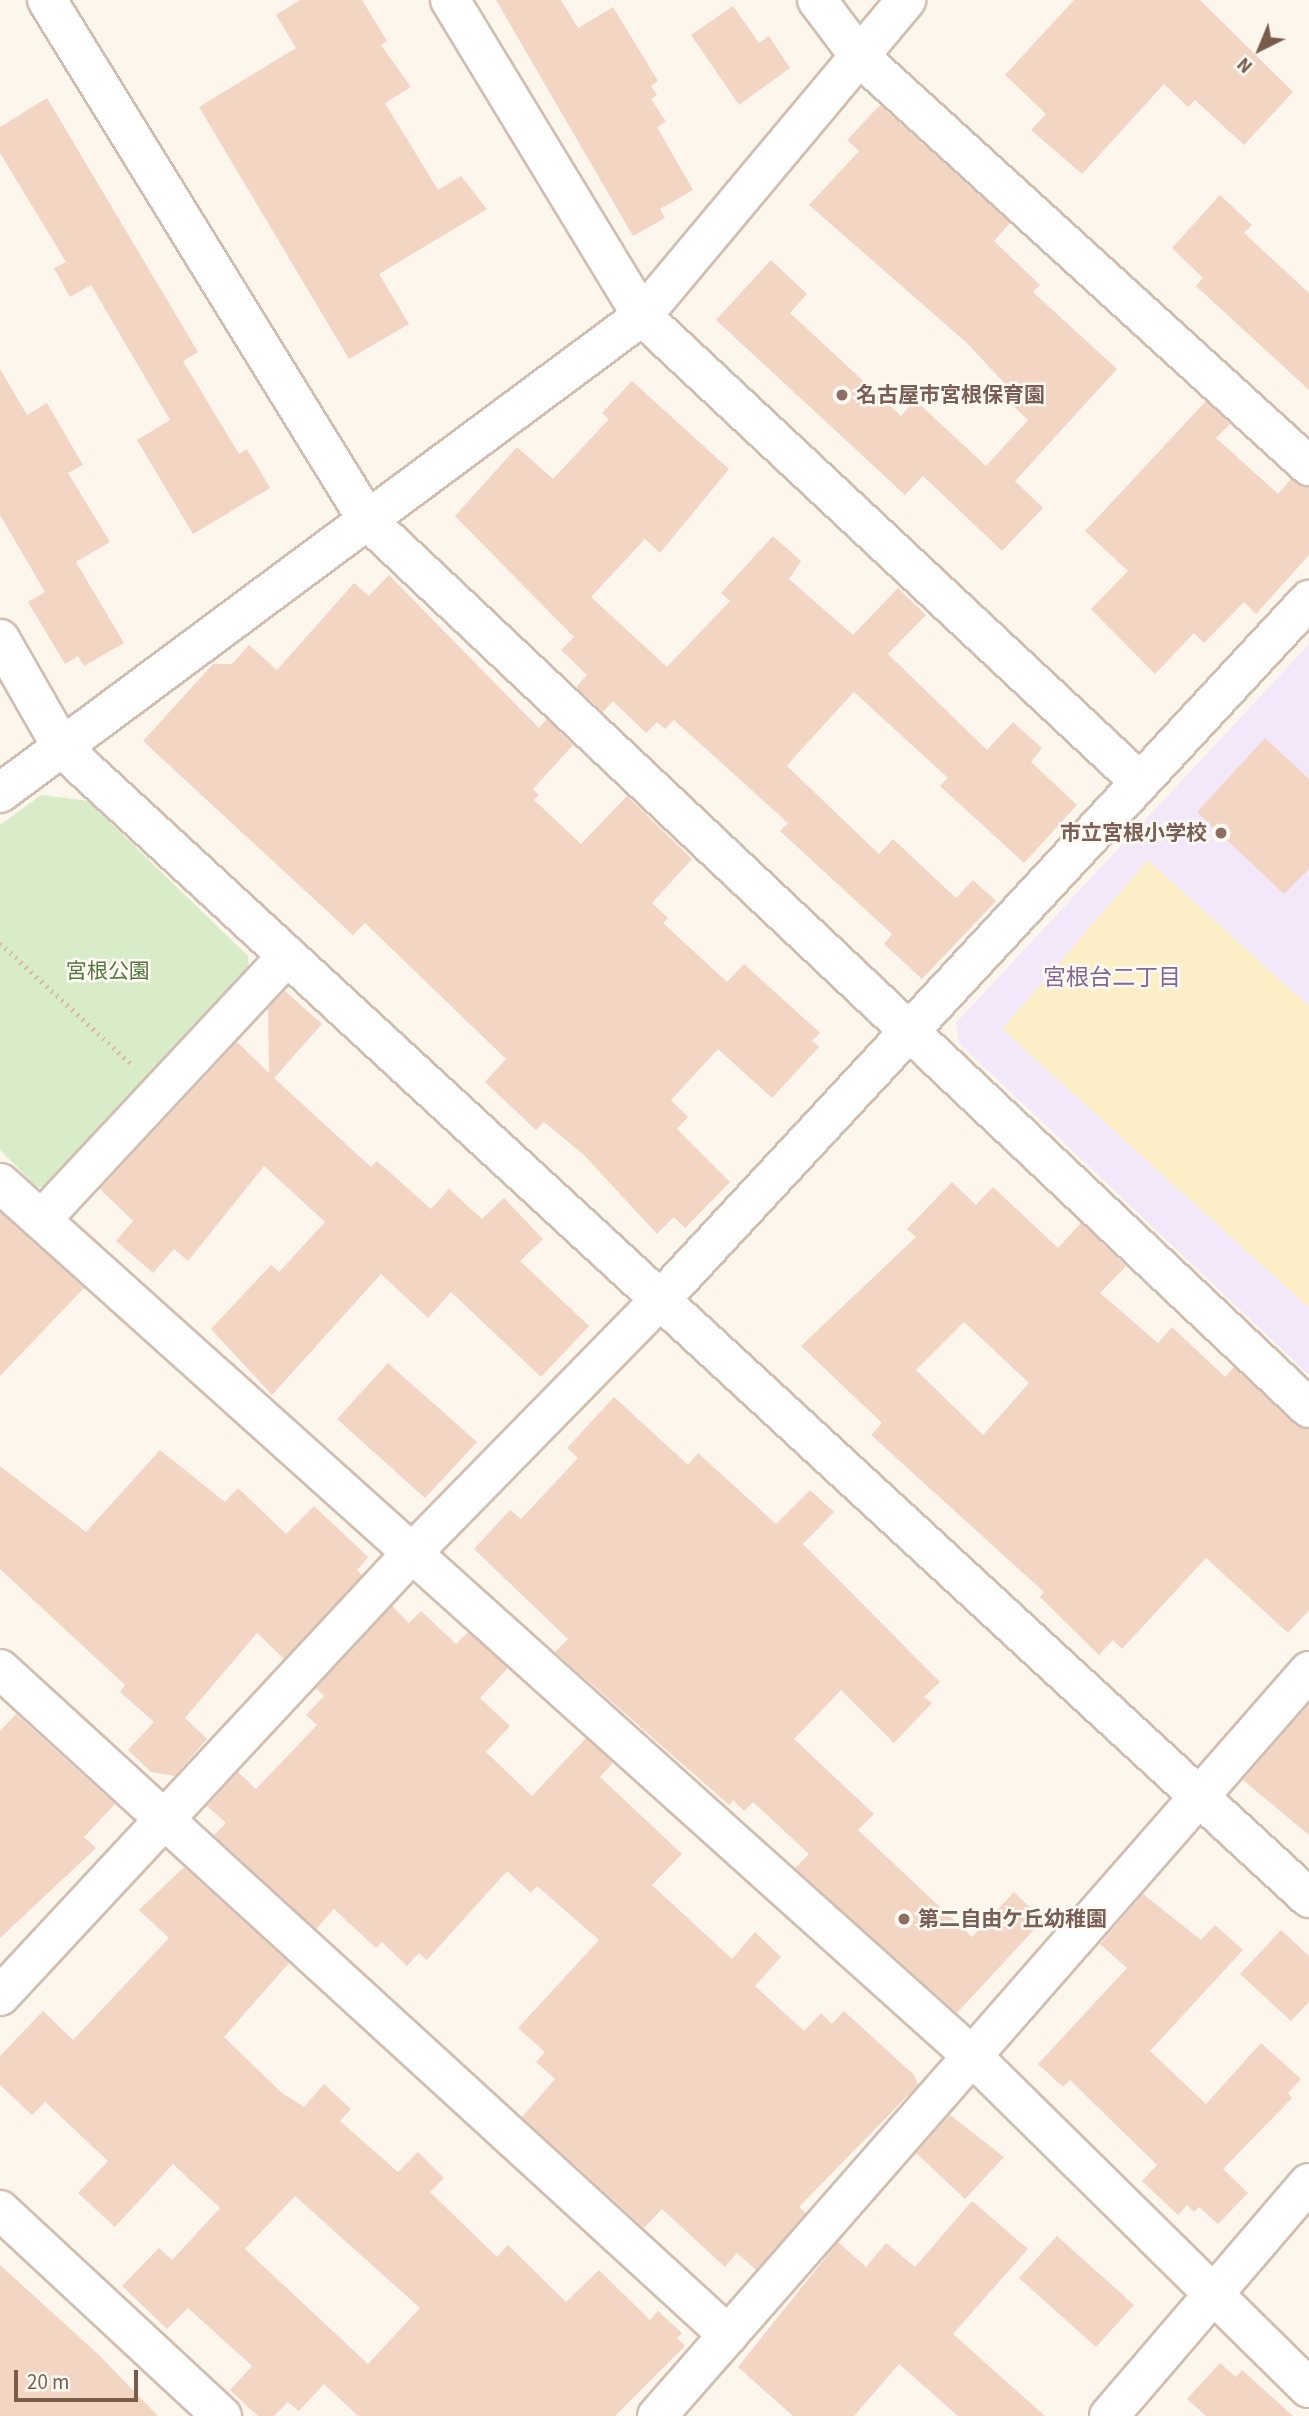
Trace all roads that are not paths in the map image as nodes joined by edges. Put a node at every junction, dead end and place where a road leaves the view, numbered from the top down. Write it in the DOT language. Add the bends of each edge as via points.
graph roads {
  1 [pos="47,0"];
  2 [pos="450,0"];
  3 [pos="817,0"];
  4 [pos="906,0"];
  5 [pos="859,56"];
  6 [pos="642,316"];
  7 [pos="1309,466"];
  8 [pos="368,521"];
  9 [pos="1309,600"];
  10 [pos="0,639"];
  11 [pos="62,749"];
  12 [pos="1139,780"];
  13 [pos="0,793"];
  14 [pos="288,956"];
  15 [pos="911,1031"];
  16 [pos="0,1183"];
  17 [pos="41,1220"];
  18 [pos="662,1298"];
  19 [pos="1309,1408"];
  20 [pos="411,1554"];
  21 [pos="0,1670"];
  22 [pos="1309,1671"];
  23 [pos="1200,1797"];
  24 [pos="167,1818"];
  25 [pos="1309,1898"];
  26 [pos="0,1996"];
  27 [pos="972,2056"];
  28 [pos="1309,2183"];
  29 [pos="0,2210"];
  30 [pos="1210,2296"];
  31 [pos="728,2335"];
  32 [pos="1309,2388"];
  33 [pos="222,2416"];
  34 [pos="657,2416"];
  35 [pos="1109,2416"];
  1 -- 8 [label="street"];
  2 -- 6 [label="street"];
  3 -- 5 [label="street"];
  4 -- 5 [label="street"];
  5 -- 6 [label="street"];
  5 -- 7 [label="street"];
  6 -- 8 [label="street"];
  6 -- 12 [label="street"];
  8 -- 11 [label="street"];
  8 -- 15 [label="street"];
  9 -- 12 [label="street"];
  10 -- 11 [label="street"];
  11 -- 13 [label="street"];
  11 -- 14 [label="street"];
  12 -- 15 [label="street"];
  14 -- 17 [label="street"];
  14 -- 18 [label="street"];
  15 -- 18 [label="street"];
  15 -- 19 [label="street"];
  16 -- 17 [label="street"];
  17 -- 20 [label="street"];
  18 -- 20 [label="street"];
  18 -- 23 [label="street"];
  20 -- 24 [label="street"];
  20 -- 27 [label="street"];
  21 -- 24 [label="street"];
  22 -- 23 [label="street"];
  23 -- 25 [label="street"];
  23 -- 27 [label="street"];
  24 -- 26 [label="street"];
  24 -- 31 [label="street"];
  27 -- 30 [label="street"];
  27 -- 31 [label="street"];
  28 -- 30 [label="street"];
  29 -- 33 [label="street"];
  30 -- 32 [label="street"];
  30 -- 35 [label="street"];
  31 -- 34 [label="street"];
}
